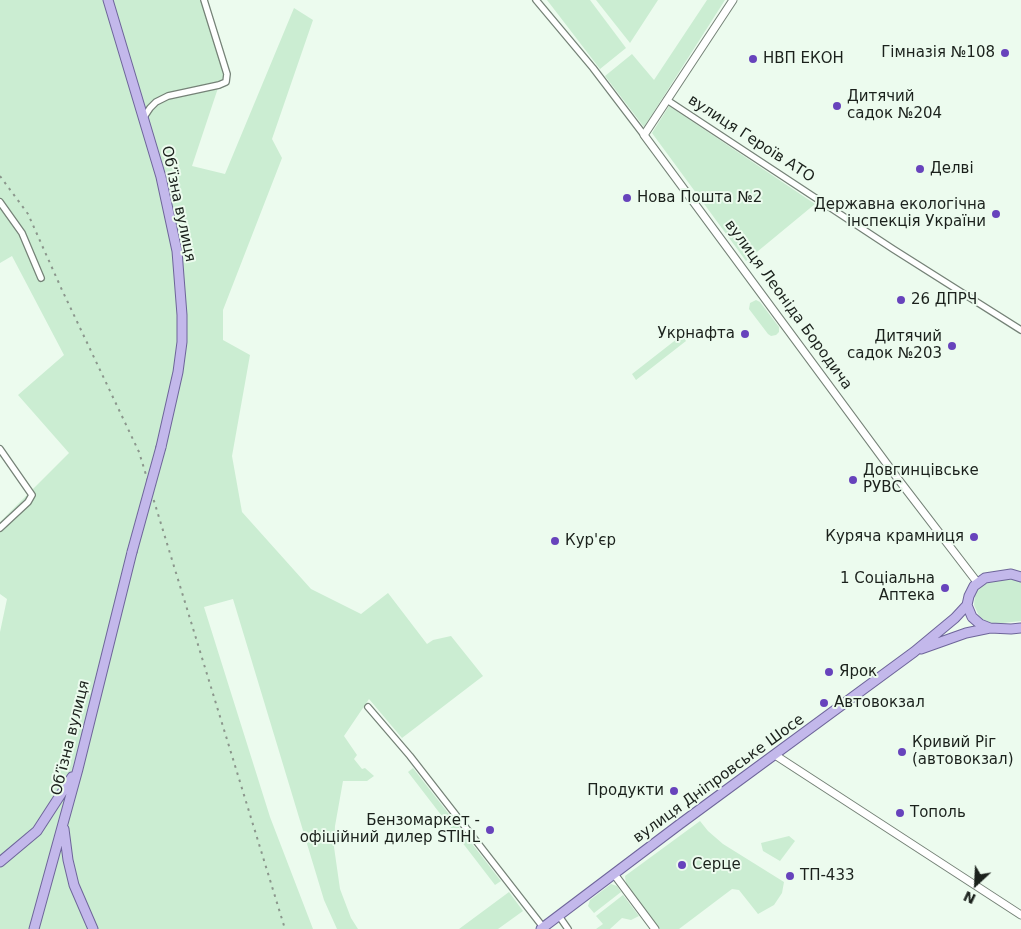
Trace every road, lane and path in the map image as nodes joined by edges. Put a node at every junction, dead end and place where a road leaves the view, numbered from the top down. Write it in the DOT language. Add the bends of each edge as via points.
graph roads {
  1 [pos="108,0"];
  2 [pos="204,0"];
  3 [pos="536,0"];
  4 [pos="733,0"];
  5 [pos="667,100"];
  6 [pos="144,117"];
  7 [pos="644,135"];
  8 [pos="0,202"];
  9 [pos="40,278"];
  10 [pos="1021,330"];
  11 [pos="0,449"];
  12 [pos="0,528"];
  13 [pos="1021,577"];
  14 [pos="978,582"];
  15 [pos="967,605"];
  16 [pos="990,628"];
  17 [pos="1021,628"];
  18 [pos="914,652"];
  19 [pos="368,707"];
  20 [pos="775,755"];
  21 [pos="78,769"];
  22 [pos="63,824"];
  23 [pos="0,862"];
  24 [pos="614,874"];
  25 [pos="1021,915"];
  26 [pos="559,916"];
  27 [pos="542,928"];
  28 [pos="34,929"];
  29 [pos="93,929"];
  30 [pos="568,929"];
  31 [pos="655,929"];
  1 -- 6 [label="main road, Обʼїзна вулиця"];
  2 -- 6 [label="street" via="227,74 226,82 168,96 156,102"];
  3 -- 7 [label="street, вулиця Леоніда Бородича"];
  4 -- 5 [label="street, вулиця Героїв АТО"];
  5 -- 7 [label="street, вулиця Героїв АТО"];
  5 -- 10 [label="street, вулиця Героїв АТО"];
  6 -- 21 [label="main road, Обʼїзна вулиця, bridge" via="177,251 182,315 178,372"];
  7 -- 14 [label="street, вулиця Леоніда Бородича"];
  8 -- 9 [label="street" via="22,234"];
  11 -- 12 [label="street" via="32,495"];
  13 -- 14 [label="main road" via="1004,574"];
  14 -- 15 [label="main road"];
  15 -- 16 [label="main road" via="972,617"];
  15 -- 18 [label="main road"];
  16 -- 17 [label="main road"];
  16 -- 18 [label="main road"];
  18 -- 20 [label="main road, вулиця Дніпровське Шосе"];
  19 -- 27 [label="street" via="410,756"];
  20 -- 24 [label="main road, вулиця Дніпровське Шосе"];
  20 -- 25 [label="street"];
  21 -- 22 [label="main road, Обʼїзна вулиця"];
  21 -- 23 [label="main road" via="37,831"];
  22 -- 28 [label="main road, Обʼїзна вулиця"];
  22 -- 29 [label="main road" via="74,885"];
  24 -- 26 [label="main road, вулиця Дніпровське Шосе"];
  24 -- 31 [label="street"];
  26 -- 27 [label="main road, вулиця Дніпровське Шосе"];
  26 -- 30 [label="street"];
}
